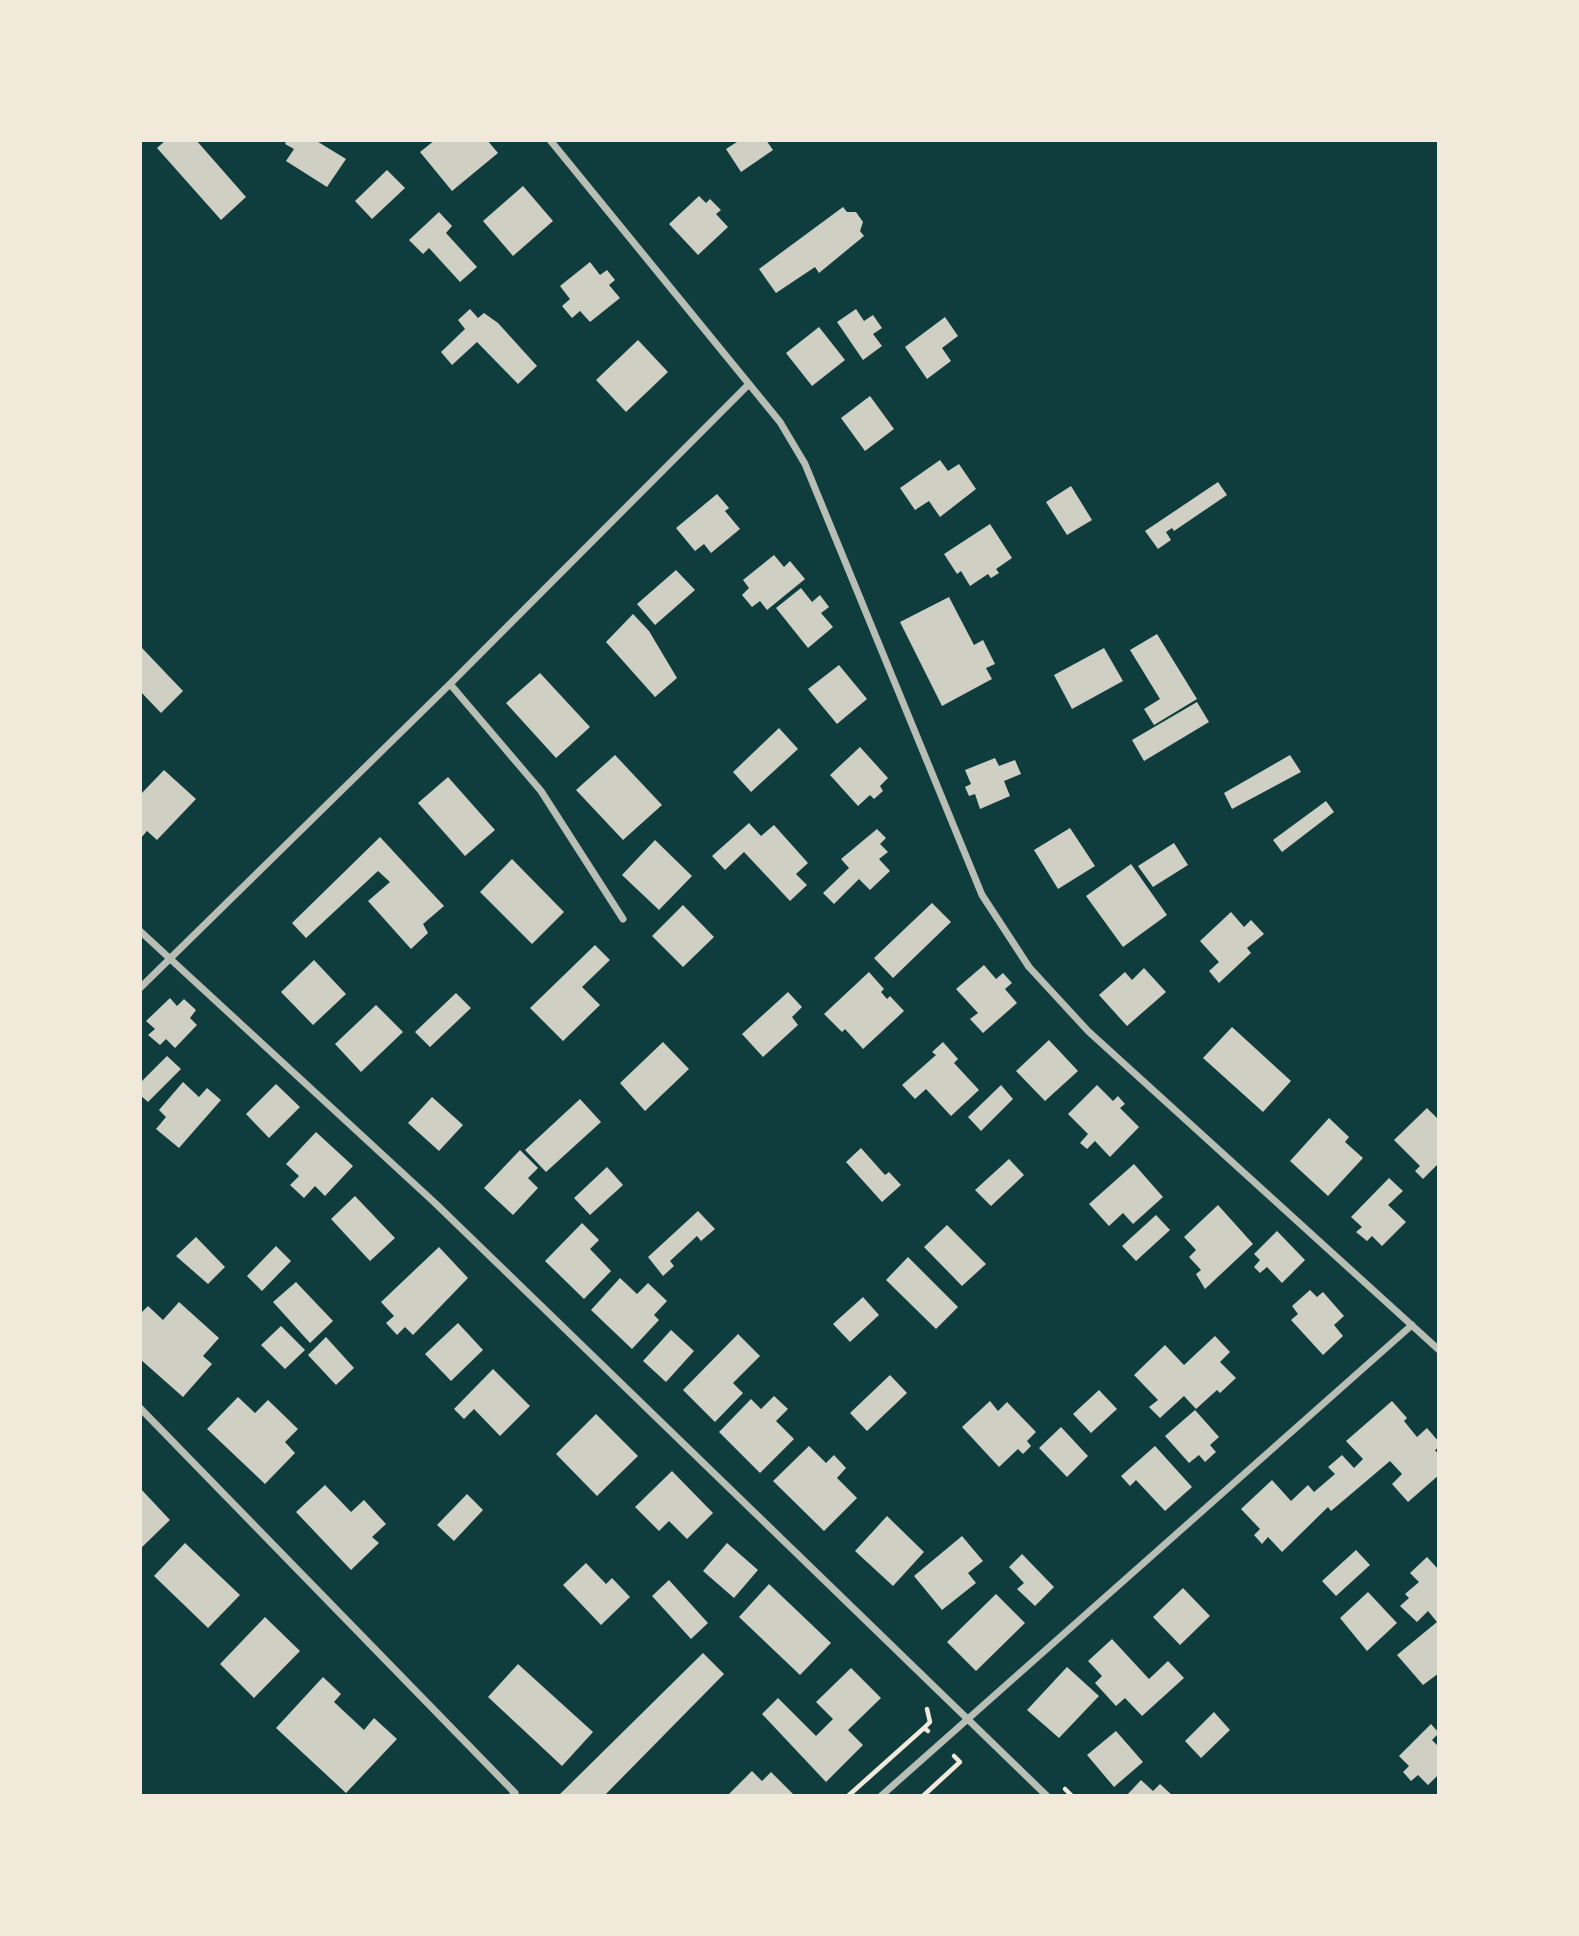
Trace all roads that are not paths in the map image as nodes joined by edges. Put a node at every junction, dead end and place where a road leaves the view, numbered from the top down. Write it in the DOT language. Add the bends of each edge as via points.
graph roads {
  1 [pos="550,140"];
  2 [pos="749,384"];
  3 [pos="450,684"];
  4 [pos="623,919"];
  5 [pos="140,930"];
  6 [pos="170,959"];
  7 [pos="140,988"];
  8 [pos="1412,1325"];
  9 [pos="1439,1350"];
  10 [pos="140,1408"];
  11 [pos="968,1719"];
  12 [pos="512,1796"];
  13 [pos="881,1796"];
  14 [pos="1047,1796"];
  1 -- 2 [label="street"];
  2 -- 3 [label="street"];
  2 -- 8 [label="street" via="780,422 805,464 982,895 1029,967 1088,1031"];
  3 -- 4 [label="street" via="541,791"];
  3 -- 6 [label="street"];
  5 -- 6 [label="street"];
  6 -- 7 [label="street"];
  6 -- 11 [label="street" via="435,1203"];
  8 -- 9 [label="street"];
  8 -- 11 [label="street"];
  10 -- 12 [label="street" via="452,1726 515,1793"];
  11 -- 13 [label="street"];
  11 -- 14 [label="street"];
}
